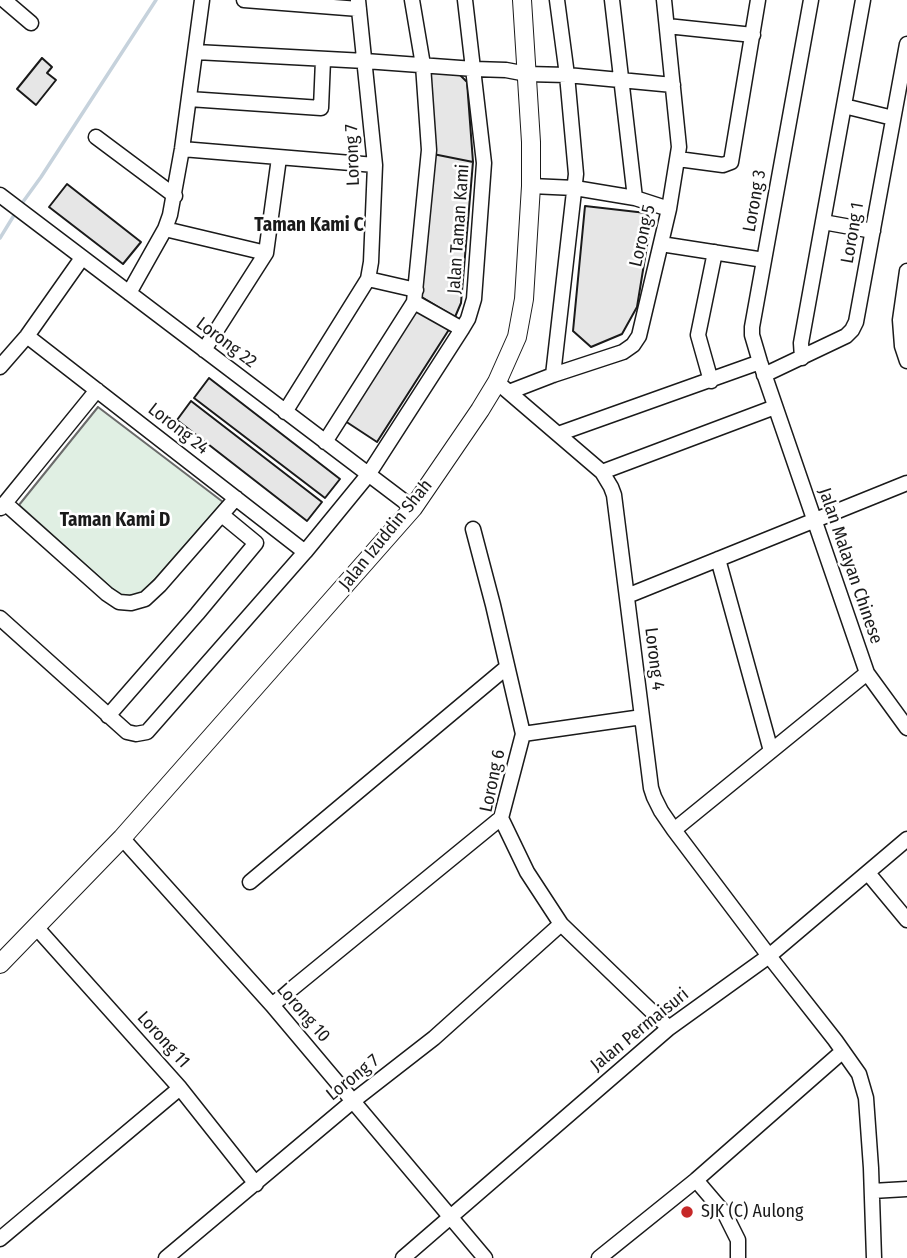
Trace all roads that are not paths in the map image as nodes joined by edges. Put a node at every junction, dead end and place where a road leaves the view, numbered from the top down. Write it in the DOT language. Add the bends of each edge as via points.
graph roads {
  1 [pos="4,0"];
  2 [pos="202,0"];
  3 [pos="244,0"];
  4 [pos="412,0"];
  5 [pos="466,0"];
  6 [pos="522,0"];
  7 [pos="557,0"];
  8 [pos="612,0"];
  9 [pos="664,0"];
  10 [pos="758,0"];
  11 [pos="811,0"];
  12 [pos="863,0"];
  13 [pos="358,5"];
  14 [pos="31,23"];
  15 [pos="667,26"];
  16 [pos="752,35"];
  17 [pos="907,44"];
  18 [pos="196,52"];
  19 [pos="323,60"];
  20 [pos="365,61"];
  21 [pos="422,65"];
  22 [pos="474,69"];
  23 [pos="527,74"];
  24 [pos="567,75"];
  25 [pos="621,80"];
  26 [pos="673,85"];
  27 [pos="189,99"];
  28 [pos="844,106"];
  29 [pos="893,118"];
  30 [pos="96,137"];
  31 [pos="182,149"];
  32 [pos="279,158"];
  33 [pos="678,159"];
  34 [pos="375,164"];
  35 [pos="531,186"];
  36 [pos="575,188"];
  37 [pos="175,196"];
  38 [pos="635,198"];
  39 [pos="8,201"];
  40 [pos="670,209"];
  41 [pos="823,222"];
  42 [pos="164,229"];
  43 [pos="873,231"];
  44 [pos="661,244"];
  45 [pos="715,252"];
  46 [pos="266,253"];
  47 [pos="82,258"];
  48 [pos="764,260"];
  49 [pos="907,271"];
  50 [pos="368,279"];
  51 [pos="129,293"];
  52 [pos="415,296"];
  53 [pos="462,329"];
  54 [pos="27,336"];
  55 [pos="204,350"];
  56 [pos="802,358"];
  57 [pos="907,361"];
  58 [pos="0,367"];
  59 [pos="762,369"];
  60 [pos="553,375"];
  61 [pos="711,381"];
  62 [pos="503,387"];
  63 [pos="97,390"];
  64 [pos="775,407"];
  65 [pos="285,412"];
  66 [pos="558,435"];
  67 [pos="325,442"];
  68 [pos="602,472"];
  69 [pos="368,475"];
  70 [pos="907,482"];
  71 [pos="236,498"];
  72 [pos="3,506"];
  73 [pos="413,508"];
  74 [pos="222,515"];
  75 [pos="814,520"];
  76 [pos="473,529"];
  77 [pos="305,552"];
  78 [pos="718,559"];
  79 [pos="627,596"];
  80 [pos="0,618"];
  81 [pos="507,667"];
  82 [pos="867,673"];
  83 [pos="108,716"];
  84 [pos="642,717"];
  85 [pos="907,728"];
  86 [pos="523,734"];
  87 [pos="771,751"];
  88 [pos="501,818"];
  89 [pos="674,830"];
  90 [pos="122,838"];
  91 [pos="907,839"];
  92 [pos="868,873"];
  93 [pos="250,882"];
  94 [pos="907,920"];
  95 [pos="561,924"];
  96 [pos="36,927"];
  97 [pos="769,956"];
  98 [pos="0,964"];
  99 [pos="272,1005"];
  100 [pos="669,1028"];
  101 [pos="843,1051"];
  102 [pos="180,1088"];
  103 [pos="354,1101"];
  104 [pos="696,1180"];
  105 [pos="256,1184"];
  106 [pos="907,1189"];
  107 [pos="872,1191"];
  108 [pos="450,1217"];
  109 [pos="0,1239"];
  110 [pos="166,1258"];
  111 [pos="402,1258"];
  112 [pos="485,1258"];
  113 [pos="599,1258"];
  114 [pos="738,1258"];
  115 [pos="874,1258"];
  1 -- 14 [label="street"];
  2 -- 18 [label="street"];
  3 -- 13 [label="street"];
  4 -- 21 [label="street"];
  5 -- 22 [label="street, Jalan Taman Kami"];
  6 -- 23 [label="main road, Jalan Izuddin Shah"];
  7 -- 24 [label="street"];
  8 -- 25 [label="street"];
  9 -- 15 [label="street, Lorong 5"];
  10 -- 16 [label="street"];
  11 -- 48 [label="street, Lorong 3"];
  12 -- 28 [label="street"];
  13 -- 20 [label="street, Lorong 7"];
  15 -- 16 [label="street"];
  15 -- 26 [label="street, Lorong 5"];
  16 -- 33 [label="street" via="731,162"];
  17 -- 29 [label="street, Lorong 1"];
  18 -- 19 [label="street"];
  18 -- 27 [label="street"];
  19 -- 20 [label="street"];
  19 -- 27 [label="street" via="321,108"];
  20 -- 21 [label="street"];
  20 -- 34 [label="street, Lorong 7"];
  21 -- 22 [label="street"];
  21 -- 52 [label="street" via="429,150"];
  22 -- 23 [label="street"];
  22 -- 53 [label="street, Jalan Taman Kami" via="484,163 474,299"];
  23 -- 24 [label="street"];
  23 -- 35 [label="main road, Jalan Izuddin Shah"];
  24 -- 25 [label="street"];
  24 -- 36 [label="street"];
  25 -- 26 [label="street"];
  25 -- 38 [label="street"];
  26 -- 33 [label="street, Lorong 5"];
  27 -- 31 [label="street"];
  28 -- 29 [label="street"];
  28 -- 41 [label="street"];
  29 -- 43 [label="street, Lorong 1"];
  30 -- 37 [label="street"];
  31 -- 32 [label="street"];
  31 -- 37 [label="street"];
  32 -- 34 [label="street"];
  32 -- 46 [label="street"];
  33 -- 40 [label="street, Lorong 5"];
  34 -- 50 [label="street, Lorong 7"];
  35 -- 36 [label="street"];
  35 -- 62 [label="main road, Jalan Izuddin Shah" via="524,299"];
  36 -- 38 [label="street"];
  36 -- 60 [label="street"];
  37 -- 42 [label="street"];
  38 -- 40 [label="street"];
  39 -- 47 [label="street, Lorong 22"];
  40 -- 44 [label="street, Lorong 5"];
  41 -- 43 [label="street"];
  41 -- 56 [label="street"];
  42 -- 46 [label="street"];
  42 -- 51 [label="street"];
  43 -- 56 [label="street, Lorong 1" via="852,330"];
  44 -- 45 [label="street"];
  44 -- 60 [label="street, Lorong 5" via="633,345"];
  45 -- 48 [label="street"];
  45 -- 61 [label="street" via="698,335"];
  46 -- 55 [label="street"];
  47 -- 51 [label="street, Lorong 22"];
  47 -- 54 [label="street"];
  48 -- 59 [label="street, Lorong 3" via="752,327"];
  49 -- 57 [label="street" via="900,320"];
  50 -- 52 [label="street"];
  50 -- 65 [label="street, Lorong 7"];
  51 -- 55 [label="street, Lorong 22"];
  52 -- 53 [label="street"];
  52 -- 67 [label="street"];
  53 -- 69 [label="street, Jalan Taman Kami"];
  54 -- 58 [label="street"];
  54 -- 63 [label="street, Lorong 24"];
  55 -- 65 [label="street, Lorong 22"];
  56 -- 59 [label="street, Lorong 1"];
  59 -- 61 [label="street, Lorong 1"];
  59 -- 64 [label="street, Lorong 3"];
  60 -- 62 [label="street, Lorong 5"];
  61 -- 66 [label="street, Lorong 1"];
  62 -- 66 [label="street, Lorong 4"];
  62 -- 73 [label="main road, Jalan Izuddin Shah" via="480,410"];
  63 -- 71 [label="street, Lorong 24"];
  63 -- 72 [label="street"];
  64 -- 68 [label="street"];
  64 -- 75 [label="street, Jalan Malayan Chinese"];
  65 -- 67 [label="street, Lorong 22"];
  66 -- 68 [label="street, Lorong 4"];
  67 -- 69 [label="street, Lorong 22"];
  68 -- 79 [label="street, Lorong 4" via="614,495"];
  69 -- 73 [label="street, Lorong 22"];
  69 -- 77 [label="street, Jalan Taman Kami"];
  70 -- 75 [label="street"];
  71 -- 74 [label="street"];
  71 -- 77 [label="street, Lorong 24"];
  72 -- 74 [label="street" via="107,594 131,603 160,585"];
  73 -- 90 [label="main road, Jalan Izuddin Shah"];
  74 -- 83 [label="street" via="256,543"];
  75 -- 78 [label="street"];
  75 -- 82 [label="street, Jalan Malayan Chinese"];
  76 -- 81 [label="street, Lorong 6"];
  77 -- 83 [label="street" via="147,732 127,732"];
  78 -- 79 [label="street"];
  78 -- 87 [label="street"];
  79 -- 84 [label="street, Lorong 4"];
  80 -- 83 [label="street"];
  81 -- 86 [label="street, Lorong 6"];
  81 -- 93 [label="street"];
  82 -- 85 [label="street, Jalan Malayan Chinese"];
  82 -- 87 [label="street"];
  84 -- 86 [label="street"];
  84 -- 89 [label="street, Lorong 4" via="651,788"];
  86 -- 88 [label="street, Lorong 6"];
  87 -- 89 [label="street"];
  88 -- 95 [label="street, Lorong 6" via="527,872"];
  88 -- 99 [label="street"];
  89 -- 97 [label="street, Lorong 4"];
  90 -- 96 [label="main road, Jalan Izuddin Shah"];
  90 -- 99 [label="street, Lorong 10"];
  91 -- 92 [label="street, Jalan Permaisuri"];
  92 -- 94 [label="street"];
  92 -- 97 [label="street, Jalan Permaisuri"];
  95 -- 100 [label="street, Lorong 6"];
  95 -- 103 [label="street, Lorong 7" via="434,1038"];
  96 -- 98 [label="main road, Jalan Izuddin Shah"];
  96 -- 102 [label="street, Lorong 11"];
  97 -- 100 [label="street, Jalan Permaisuri"];
  97 -- 101 [label="street, Lorong 4"];
  99 -- 103 [label="street, Lorong 10"];
  100 -- 108 [label="street, Jalan Permaisuri"];
  101 -- 104 [label="street"];
  101 -- 107 [label="street, Lorong 4" via="859,1074 866,1098"];
  102 -- 105 [label="street, Lorong 11"];
  102 -- 109 [label="street"];
  103 -- 105 [label="street, Lorong 7"];
  103 -- 108 [label="street, Lorong 10"];
  104 -- 113 [label="street"];
  104 -- 114 [label="street" via="725,1214 738,1240"];
  105 -- 110 [label="street, Lorong 7"];
  106 -- 107 [label="street"];
  107 -- 115 [label="street, Lorong 4"];
  108 -- 111 [label="street, Jalan Permaisuri"];
  108 -- 112 [label="street, Lorong 10"];
}
